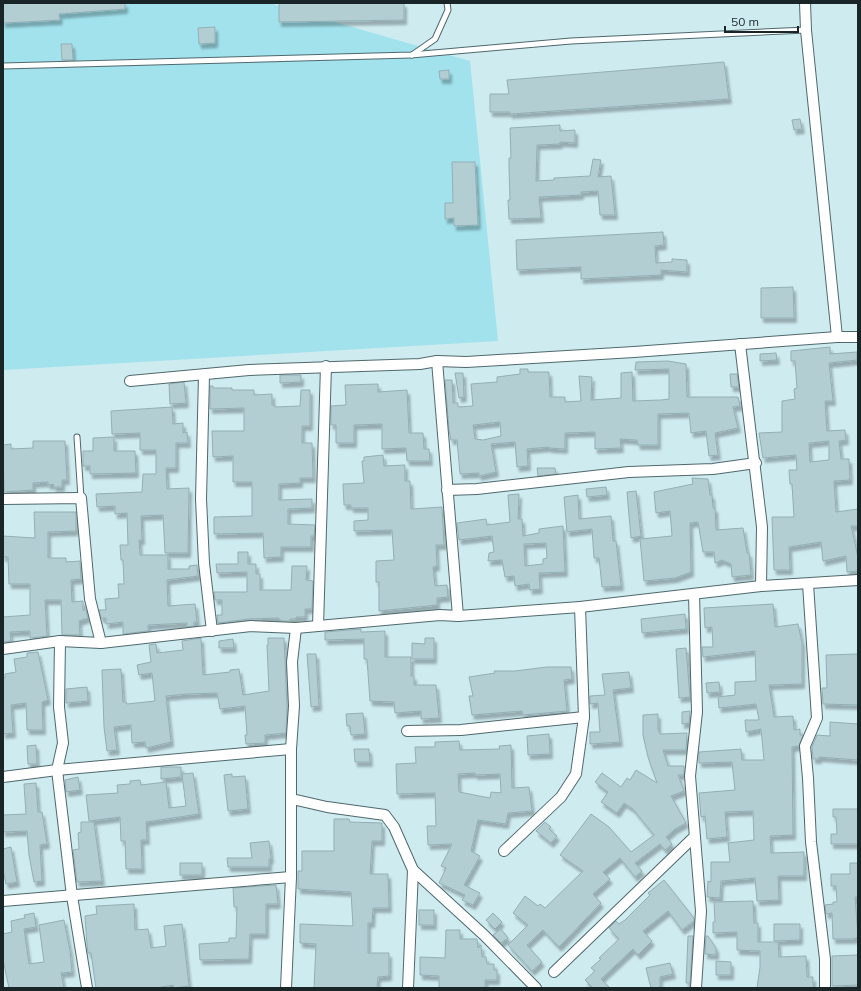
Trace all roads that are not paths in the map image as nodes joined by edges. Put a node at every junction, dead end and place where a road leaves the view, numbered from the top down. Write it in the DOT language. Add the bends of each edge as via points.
graph roads {
  1 [pos="447,3"];
  2 [pos="805,3"];
  3 [pos="806,30"];
  4 [pos="411,55"];
  5 [pos="3,66"];
  6 [pos="837,337"];
  7 [pos="858,337"];
  8 [pos="740,344"];
  9 [pos="437,361"];
  10 [pos="326,366"];
  11 [pos="204,375"];
  12 [pos="130,381"];
  13 [pos="77,437"];
  14 [pos="756,463"];
  15 [pos="446,490"];
  16 [pos="81,498"];
  17 [pos="3,499"];
  18 [pos="858,580"];
  19 [pos="808,584"];
  20 [pos="761,586"];
  21 [pos="694,594"];
  22 [pos="580,607"];
  23 [pos="458,616"];
  24 [pos="318,626"];
  25 [pos="296,628"];
  26 [pos="212,631"];
  27 [pos="60,641"];
  28 [pos="101,643"];
  29 [pos="3,649"];
  30 [pos="584,717"];
  31 [pos="407,731"];
  32 [pos="290,749"];
  33 [pos="57,770"];
  34 [pos="3,777"];
  35 [pos="292,799"];
  36 [pos="694,837"];
  37 [pos="504,851"];
  38 [pos="413,870"];
  39 [pos="290,877"];
  40 [pos="72,896"];
  41 [pos="3,901"];
  42 [pos="554,972"];
  43 [pos="87,988"];
  44 [pos="286,988"];
  45 [pos="408,988"];
  46 [pos="536,988"];
  47 [pos="696,988"];
  48 [pos="824,988"];
  1 -- 4 [label="lane" via="448,10 434,39"];
  2 -- 3 [label="street"];
  3 -- 4 [label="lane" via="571,41"];
  3 -- 6 [label="street"];
  4 -- 5 [label="lane"];
  6 -- 7 [label="street"];
  6 -- 8 [label="street"];
  8 -- 9 [label="street" via="466,362"];
  8 -- 14 [label="street"];
  9 -- 10 [label="street" via="384,366"];
  9 -- 15 [label="street"];
  10 -- 11 [label="street"];
  10 -- 24 [label="street"];
  11 -- 12 [label="street"];
  11 -- 26 [label="street" via="201,499 204,563"];
  13 -- 16 [label="lane"];
  14 -- 15 [label="street" via="713,469 629,472 477,489"];
  14 -- 20 [label="street" via="762,527"];
  15 -- 23 [label="street"];
  16 -- 17 [label="street"];
  16 -- 28 [label="street" via="90,599"];
  18 -- 19 [label="street"];
  19 -- 20 [label="street"];
  19 -- 48 [label="street" via="817,718 805,746 811,842 825,959"];
  20 -- 21 [label="street"];
  21 -- 22 [label="street"];
  21 -- 36 [label="street" via="697,712 690,776"];
  22 -- 23 [label="street"];
  22 -- 30 [label="street"];
  23 -- 24 [label="street" via="440,615"];
  24 -- 25 [label="street"];
  25 -- 26 [label="street" via="251,626"];
  25 -- 32 [label="street" via="292,662 294,706"];
  26 -- 28 [label="street"];
  27 -- 28 [label="street"];
  27 -- 29 [label="street"];
  27 -- 33 [label="street" via="59,707 63,743"];
  30 -- 31 [label="street" via="461,730"];
  30 -- 37 [label="street" via="576,774 572,782 561,797"];
  32 -- 33 [label="street"];
  32 -- 35 [label="street"];
  33 -- 34 [label="street"];
  33 -- 40 [label="street"];
  35 -- 38 [label="street" via="385,815 394,827"];
  35 -- 39 [label="street"];
  36 -- 42 [label="street"];
  36 -- 47 [label="street" via="701,911"];
  38 -- 45 [label="street"];
  38 -- 46 [label="street" via="485,936"];
  39 -- 40 [label="street"];
  39 -- 44 [label="street"];
  40 -- 41 [label="street"];
  40 -- 43 [label="street"];
}
